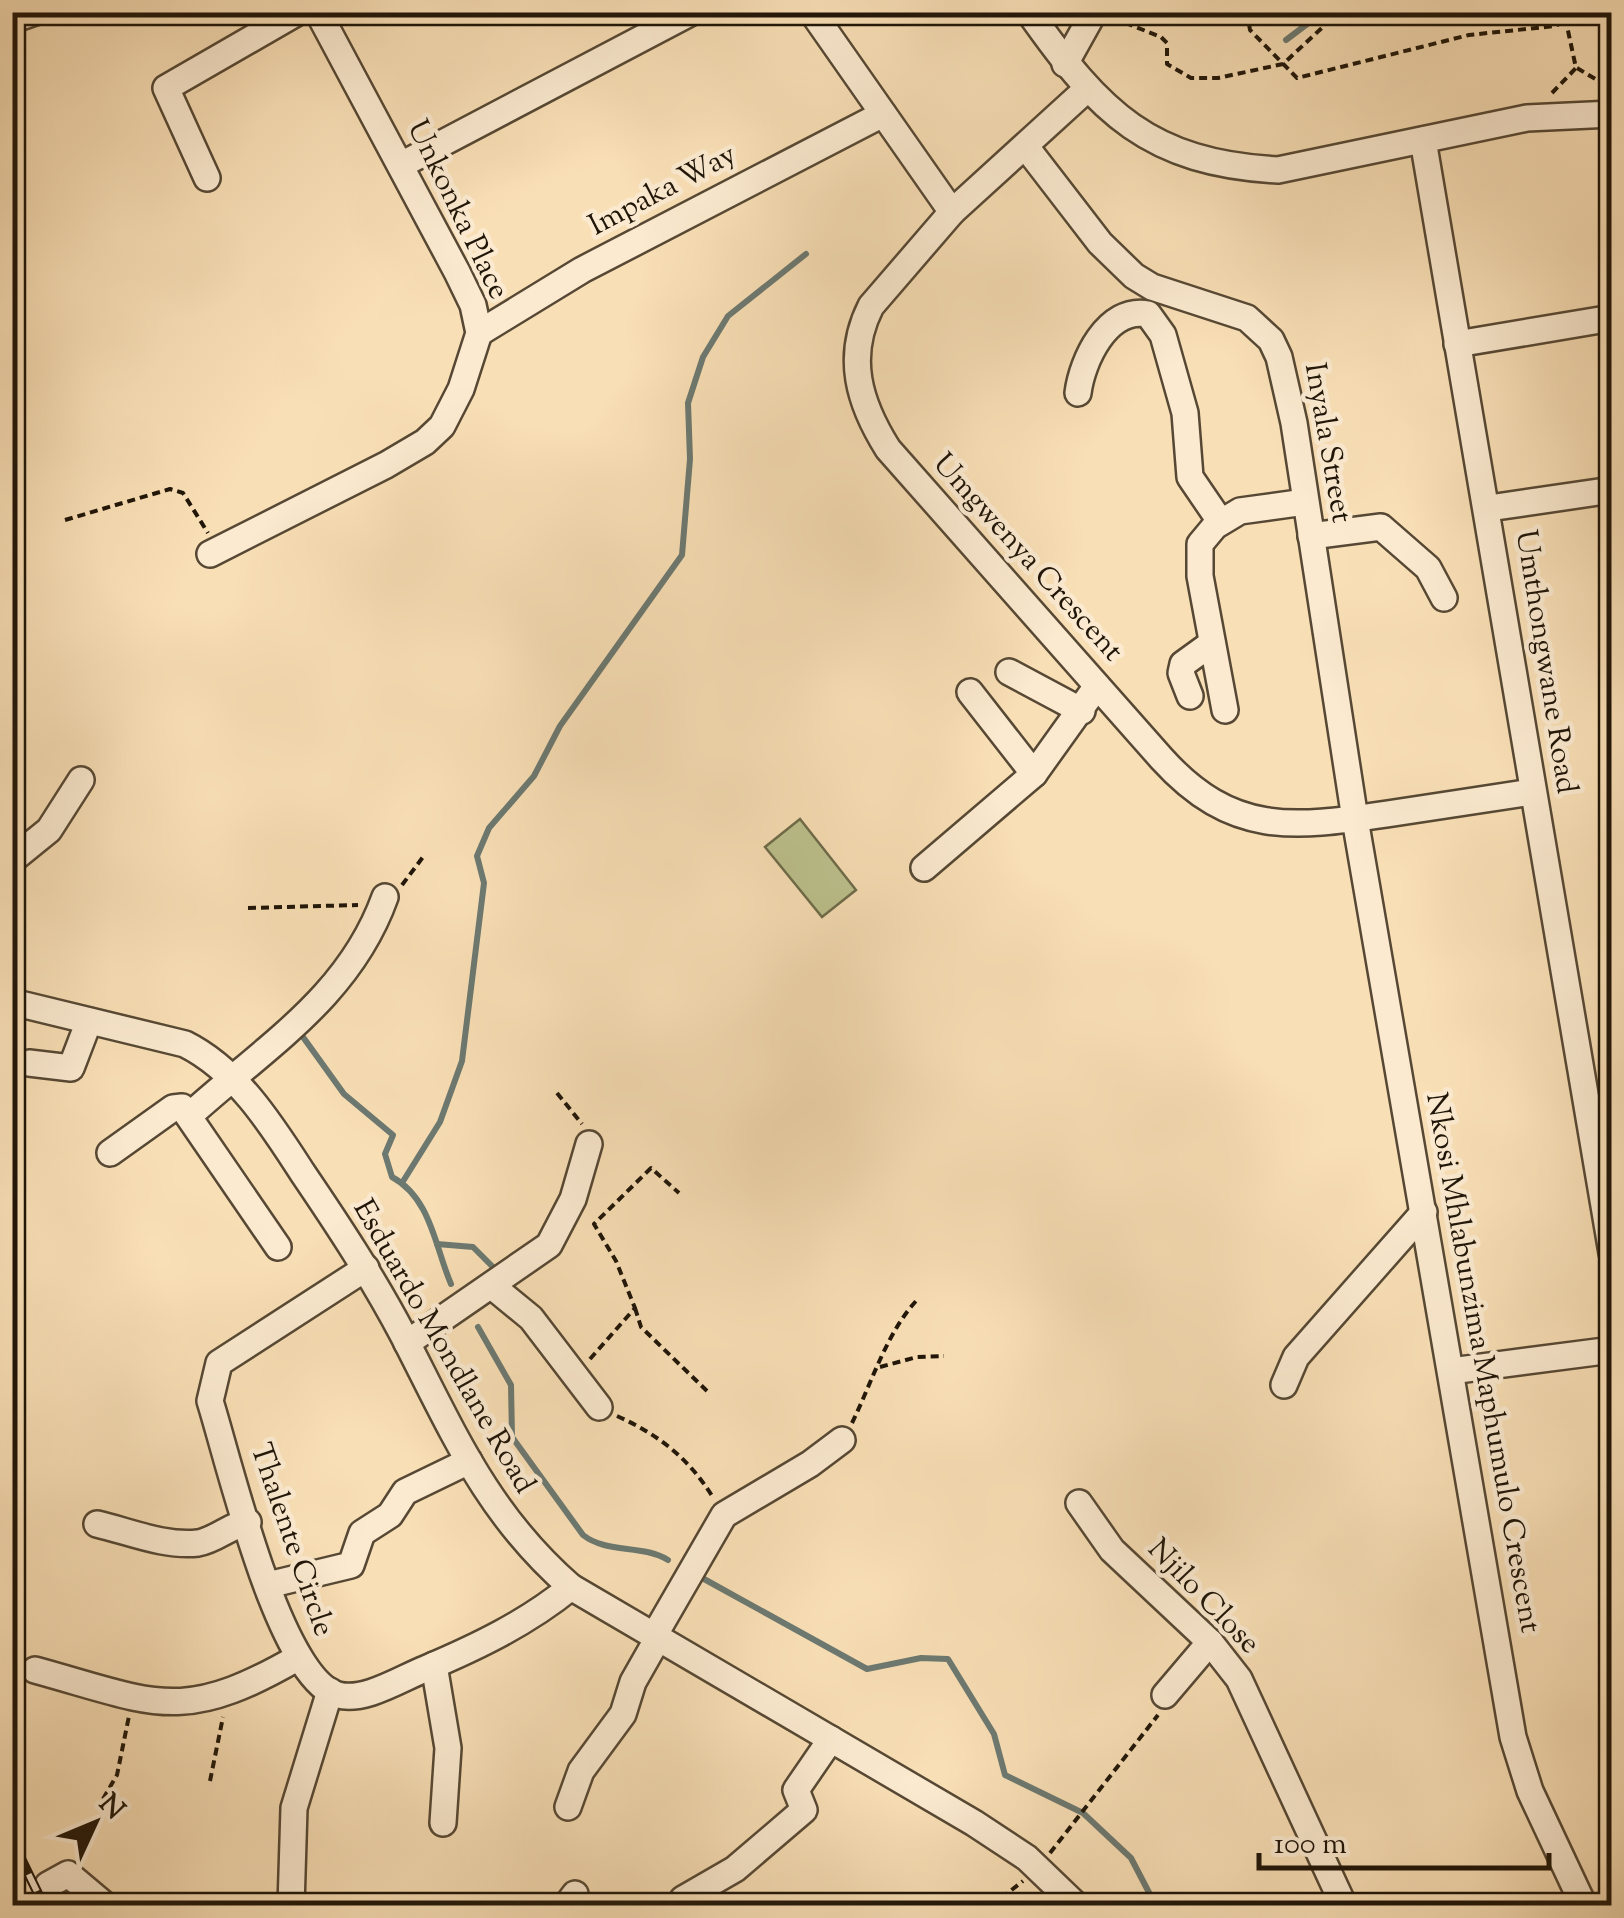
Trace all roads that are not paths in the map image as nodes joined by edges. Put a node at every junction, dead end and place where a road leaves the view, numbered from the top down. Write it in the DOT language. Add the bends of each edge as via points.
graph roads {
  1 [pos="35,12"];
  2 [pos="692,12"];
  3 [pos="812,12"];
  4 [pos="1028,12"];
  5 [pos="1096,12"];
  6 [pos="314,13"];
  7 [pos="12,20"];
  8 [pos="1065,64"];
  9 [pos="1087,89"];
  10 [pos="883,114"];
  11 [pos="1612,114"];
  12 [pos="1423,140"];
  13 [pos="1026,147"];
  14 [pos="401,165"];
  15 [pos="207,178"];
  16 [pos="952,212"];
  17 [pos="1612,318"];
  18 [pos="479,333"];
  19 [pos="1457,344"];
  20 [pos="1078,394"];
  21 [pos="1612,490"];
  22 [pos="1306,502"];
  23 [pos="1489,508"];
  24 [pos="1220,522"];
  25 [pos="1311,536"];
  26 [pos="214,552"];
  27 [pos="1444,598"];
  28 [pos="1212,643"];
  29 [pos="1009,672"];
  30 [pos="1098,686"];
  31 [pos="970,692"];
  32 [pos="1190,696"];
  33 [pos="1225,710"];
  34 [pos="1082,711"];
  35 [pos="1034,774"];
  36 [pos="81,780"];
  37 [pos="1532,792"];
  38 [pos="1355,819"];
  39 [pos="12,860"];
  40 [pos="924,868"];
  41 [pos="384,901"];
  42 [pos="12,1002"];
  43 [pos="89,1021"];
  44 [pos="29,1063"];
  45 [pos="232,1077"];
  46 [pos="190,1116"];
  47 [pos="1601,1126"];
  48 [pos="110,1153"];
  49 [pos="587,1153"];
  50 [pos="1424,1212"];
  51 [pos="278,1248"];
  52 [pos="1612,1254"];
  53 [pos="366,1268"];
  54 [pos="492,1286"];
  55 [pos="407,1344"];
  56 [pos="1612,1350"];
  57 [pos="1451,1371"];
  58 [pos="1284,1386"];
  59 [pos="599,1408"];
  60 [pos="842,1440"];
  61 [pos="468,1461"];
  62 [pos="1079,1504"];
  63 [pos="248,1522"];
  64 [pos="96,1524"];
  65 [pos="268,1586"];
  66 [pos="571,1588"];
  67 [pos="656,1637"];
  68 [pos="1210,1642"];
  69 [pos="296,1658"];
  70 [pos="434,1665"];
  71 [pos="34,1670"];
  72 [pos="330,1691"];
  73 [pos="1164,1696"];
  74 [pos="831,1739"];
  75 [pos="568,1807"];
  76 [pos="444,1823"];
  77 [pos="48,1884"];
  78 [pos="684,1899"];
  79 [pos="106,1906"];
  80 [pos="290,1906"];
  81 [pos="1076,1906"];
  82 [pos="1344,1906"];
  83 [pos="1584,1906"];
  1 -- 7 [label="street"];
  2 -- 14 [label="street"];
  3 -- 10 [label="street"];
  4 -- 8 [label="street"];
  5 -- 8 [label="street"];
  6 -- 14 [label="street, Unkonka Place"];
  6 -- 15 [label="street" via="166,88"];
  8 -- 9 [label="street"];
  9 -- 12 [label="street" via="1166,148 1236,168 1278,170"];
  9 -- 13 [label="street, Umgwenya Crescent"];
  10 -- 16 [label="street"];
  10 -- 18 [label="street, Impaka Way" via="582,270"];
  11 -- 12 [label="street" via="1527,118"];
  12 -- 19 [label="street, Umthongwane Road"];
  13 -- 16 [label="street, Umgwenya Crescent"];
  13 -- 22 [label="street, Inyala Street" via="1134,276 1248,318 1271,340 1287,388"];
  14 -- 18 [label="street, Unkonka Place" via="473,305"];
  16 -- 30 [label="street, Umgwenya Crescent" via="871,306 860,340 858,388 888,449"];
  17 -- 19 [label="street"];
  18 -- 26 [label="street, Unkonka Place" via="451,411 425,442"];
  19 -- 23 [label="street, Umthongwane Road"];
  20 -- 24 [label="street" via="1088,351 1126,317 1148,314 1163,334 1186,413 1190,476"];
  21 -- 23 [label="street"];
  22 -- 24 [label="street" via="1240,511"];
  22 -- 25 [label="street, Inyala Street"];
  23 -- 37 [label="street, Umthongwane Road"];
  24 -- 28 [label="street" via="1198,556"];
  25 -- 27 [label="street" via="1381,527 1428,568"];
  25 -- 38 [label="street, Inyala Street"];
  28 -- 32 [label="street" via="1183,664"];
  28 -- 33 [label="street"];
  29 -- 34 [label="street"];
  30 -- 34 [label="street"];
  30 -- 38 [label="street, Umgwenya Crescent" via="1184,783 1232,814 1294,826"];
  31 -- 35 [label="street"];
  34 -- 35 [label="street"];
  35 -- 40 [label="street"];
  36 -- 39 [label="street" via="50,830"];
  37 -- 38 [label="street, Umgwenya Crescent"];
  37 -- 47 [label="street, Umthongwane Road"];
  38 -- 50 [label="street, Nkosi Mhlabunzima Maphumulo Crescent"];
  41 -- 45 [label="street" via="368,943 339,981"];
  42 -- 43 [label="street, Esduardo Mondlane Road"];
  43 -- 44 [label="street" via="71,1068"];
  43 -- 45 [label="street, Esduardo Mondlane Road" via="185,1044"];
  45 -- 46 [label="street"];
  45 -- 53 [label="street, Esduardo Mondlane Road"];
  46 -- 48 [label="street" via="178,1105"];
  46 -- 51 [label="street"];
  47 -- 52 [label="street, Umthongwane Road"];
  49 -- 54 [label="street" via="554,1239"];
  50 -- 57 [label="street, Nkosi Mhlabunzima Maphumulo Crescent"];
  50 -- 58 [label="street" via="1296,1357"];
  53 -- 55 [label="street, Esduardo Mondlane Road"];
  53 -- 63 [label="street, Thalente Circle" via="220,1363 210,1401"];
  54 -- 55 [label="street"];
  54 -- 59 [label="street" via="531,1318"];
  55 -- 61 [label="street, Esduardo Mondlane Road"];
  56 -- 57 [label="street"];
  57 -- 83 [label="street, Nkosi Mhlabunzima Maphumulo Crescent" via="1512,1737"];
  60 -- 67 [label="street" via="724,1515"];
  61 -- 65 [label="street" via="405,1492 390,1515 362,1534 351,1565"];
  61 -- 66 [label="street, Esduardo Mondlane Road" via="512,1530"];
  62 -- 68 [label="street, Njilo Close" via="1112,1550"];
  63 -- 64 [label="street" via="201,1542 174,1543"];
  63 -- 65 [label="street, Thalente Circle"];
  65 -- 69 [label="street, Thalente Circle"];
  66 -- 67 [label="street, Esduardo Mondlane Road"];
  66 -- 70 [label="street" via="482,1645"];
  67 -- 74 [label="street, Esduardo Mondlane Road"];
  67 -- 75 [label="street" via="623,1714 581,1771"];
  68 -- 73 [label="street"];
  68 -- 82 [label="street, Njilo Close" via="1238,1679"];
  69 -- 71 [label="street" via="225,1694 162,1704"];
  69 -- 72 [label="street, Thalente Circle" via="319,1688"];
  70 -- 72 [label="street" via="363,1694"];
  70 -- 76 [label="street" via="448,1748"];
  72 -- 80 [label="street" via="294,1808"];
  74 -- 78 [label="street" via="796,1790 804,1810 735,1869"];
  74 -- 81 [label="street, Esduardo Mondlane Road" via="974,1823 1040,1869"];
  77 -- 79 [label="street" via="68,1874"];
}
